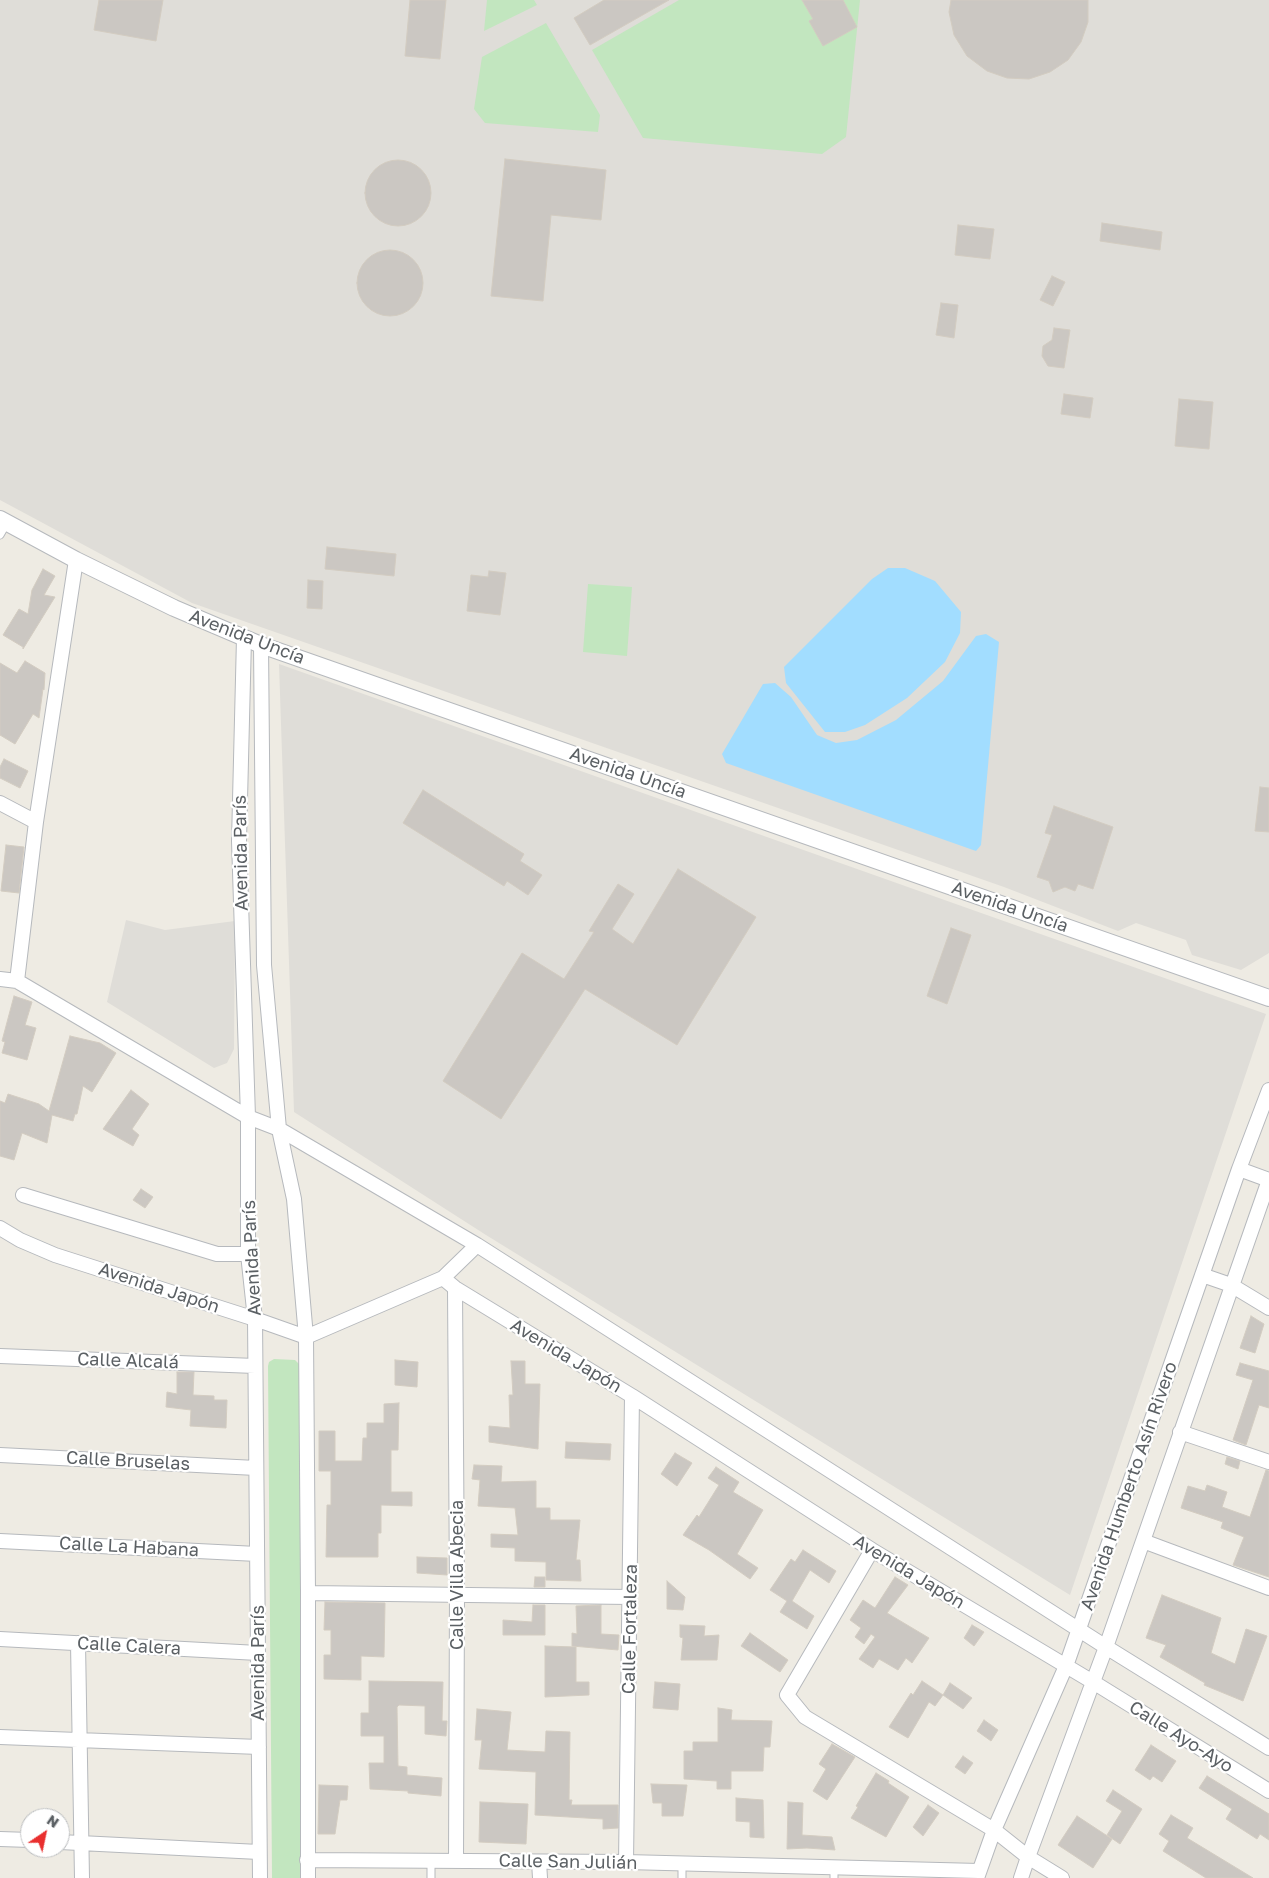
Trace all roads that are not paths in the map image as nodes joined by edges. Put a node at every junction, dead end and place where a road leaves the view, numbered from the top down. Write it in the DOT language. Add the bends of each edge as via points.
graph roads {
  1 [pos="2,526"];
  2 [pos="76,560"];
  3 [pos="244,638"];
  4 [pos="260,645"];
  5 [pos="0,803"];
  6 [pos="36,822"];
  7 [pos="0,979"];
  8 [pos="17,981"];
  9 [pos="1269,998"];
  10 [pos="1269,1090"];
  11 [pos="248,1117"];
  12 [pos="278,1129"];
  13 [pos="1239,1169"];
  14 [pos="1269,1180"];
  15 [pos="24,1195"];
  16 [pos="0,1228"];
  17 [pos="477,1246"];
  18 [pos="248,1254"];
  19 [pos="1202,1275"];
  20 [pos="443,1278"];
  21 [pos="1231,1285"];
  22 [pos="454,1288"];
  23 [pos="1269,1308"];
  24 [pos="255,1319"];
  25 [pos="306,1337"];
  26 [pos="0,1356"];
  27 [pos="255,1366"];
  28 [pos="632,1396"];
  29 [pos="1180,1432"];
  30 [pos="0,1455"];
  31 [pos="1269,1462"];
  32 [pos="256,1468"];
  33 [pos="0,1541"];
  34 [pos="1142,1541"];
  35 [pos="872,1550"];
  36 [pos="257,1554"];
  37 [pos="1269,1588"];
  38 [pos="308,1593"];
  39 [pos="457,1594"];
  40 [pos="630,1597"];
  41 [pos="1080,1629"];
  42 [pos="0,1639"];
  43 [pos="78,1643"];
  44 [pos="1106,1647"];
  45 [pos="258,1653"];
  46 [pos="1066,1666"];
  47 [pos="1093,1682"];
  48 [pos="0,1737"];
  49 [pos="79,1740"];
  50 [pos="259,1747"];
  51 [pos="1269,1748"];
  52 [pos="1269,1791"];
  53 [pos="994,1830"];
  54 [pos="0,1839"];
  55 [pos="20,1840"];
  56 [pos="70,1842"];
  57 [pos="81,1843"];
  58 [pos="260,1852"];
  59 [pos="1028,1857"];
  60 [pos="308,1860"];
  61 [pos="456,1861"];
  62 [pos="431,1862"];
  63 [pos="539,1862"];
  64 [pos="626,1862"];
  65 [pos="682,1871"];
  66 [pos="834,1873"];
  67 [pos="978,1875"];
  68 [pos="82,1878"];
  69 [pos="260,1878"];
  70 [pos="308,1878"];
  71 [pos="431,1878"];
  72 [pos="540,1878"];
  73 [pos="1021,1878"];
  74 [pos="1062,1878"];
  1 -- 2 [label="street, Avenida Uncía"];
  2 -- 3 [label="street, Avenida Uncía"];
  2 -- 6 [label="street"];
  3 -- 4 [label="street, Avenida Uncía"];
  3 -- 11 [label="street, Avenida París" via="240,841"];
  4 -- 9 [label="street, Avenida Uncía"];
  4 -- 12 [label="street, Avenida París" via="264,965"];
  5 -- 6 [label="street"];
  6 -- 8 [label="street"];
  7 -- 8 [label="street"];
  8 -- 11 [label="street"];
  10 -- 13 [label="street, Avenida Humberto Asín Rivero"];
  11 -- 12 [label="street"];
  11 -- 18 [label="street, Avenida París"];
  12 -- 17 [label="street"];
  12 -- 25 [label="street, Avenida París" via="294,1200"];
  13 -- 14 [label="street"];
  13 -- 19 [label="street, Avenida Humberto Asín Rivero"];
  14 -- 21 [label="street, Avenida Humberto Asín Rivero"];
  15 -- 18 [label="street" via="217,1254"];
  16 -- 24 [label="street, Avenida Japón" via="55,1255"];
  17 -- 20 [label="street"];
  17 -- 41 [label="street"];
  18 -- 24 [label="street, Avenida París"];
  19 -- 21 [label="street"];
  19 -- 41 [label="street, Avenida Humberto Asín Rivero"];
  20 -- 22 [label="street, Avenida Japón"];
  20 -- 25 [label="street"];
  21 -- 23 [label="street"];
  21 -- 29 [label="street, Avenida Humberto Asín Rivero"];
  22 -- 28 [label="street, Avenida Japón"];
  22 -- 39 [label="street, Calle Villa Abecia"];
  24 -- 25 [label="street, Avenida Japón"];
  24 -- 27 [label="street, Avenida París"];
  25 -- 38 [label="street, Avenida París"];
  26 -- 27 [label="street, Calle Alcalá"];
  27 -- 32 [label="street, Avenida París"];
  28 -- 35 [label="street, Avenida Japón"];
  28 -- 40 [label="street, Calle Fortaleza"];
  29 -- 31 [label="street"];
  29 -- 34 [label="street, Avenida Humberto Asín Rivero"];
  30 -- 32 [label="street, Calle Bruselas"];
  32 -- 36 [label="street, Avenida París"];
  33 -- 36 [label="street, Calle La Habana"];
  34 -- 37 [label="street"];
  34 -- 44 [label="street, Avenida Humberto Asín Rivero"];
  35 -- 46 [label="street, Avenida Japón"];
  35 -- 53 [label="street" via="787,1695 806,1717"];
  36 -- 45 [label="street, Avenida París"];
  38 -- 39 [label="street"];
  38 -- 60 [label="street, Avenida París"];
  39 -- 40 [label="street"];
  39 -- 61 [label="street, Calle Villa Abecia"];
  40 -- 64 [label="street, Calle Fortaleza"];
  41 -- 44 [label="street"];
  41 -- 46 [label="street, Avenida Humberto Asín Rivero"];
  42 -- 43 [label="street, Calle Calera"];
  43 -- 45 [label="street, Calle Calera"];
  43 -- 49 [label="street"];
  44 -- 47 [label="street, Avenida Humberto Asín Rivero"];
  44 -- 51 [label="street, Calle Ayo-Ayo"];
  45 -- 50 [label="street, Avenida París"];
  46 -- 47 [label="street, Avenida Japón"];
  46 -- 53 [label="street, Avenida Humberto Asín Rivero"];
  47 -- 52 [label="street, Calle Ayo-Ayo"];
  47 -- 59 [label="street, Avenida Humberto Asín Rivero"];
  48 -- 49 [label="street"];
  49 -- 50 [label="street"];
  49 -- 57 [label="street"];
  50 -- 58 [label="street, Avenida París"];
  53 -- 59 [label="street"];
  53 -- 67 [label="street, Avenida Humberto Asín Rivero"];
  54 -- 55 [label="street"];
  56 -- 57 [label="street"];
  57 -- 58 [label="street"];
  57 -- 68 [label="street"];
  58 -- 69 [label="street, Avenida París"];
  59 -- 73 [label="street, Avenida Humberto Asín Rivero"];
  59 -- 74 [label="street"];
  60 -- 62 [label="street, Calle San Julián"];
  60 -- 70 [label="street, Avenida París"];
  61 -- 62 [label="street, Calle San Julián"];
  61 -- 63 [label="street, Calle San Julián"];
  62 -- 71 [label="lane"];
  63 -- 64 [label="street, Calle San Julián"];
  63 -- 72 [label="street"];
  64 -- 65 [label="street, Calle San Julián"];
  65 -- 66 [label="street, Calle San Julián"];
  66 -- 67 [label="street, Calle San Julián"];
}
